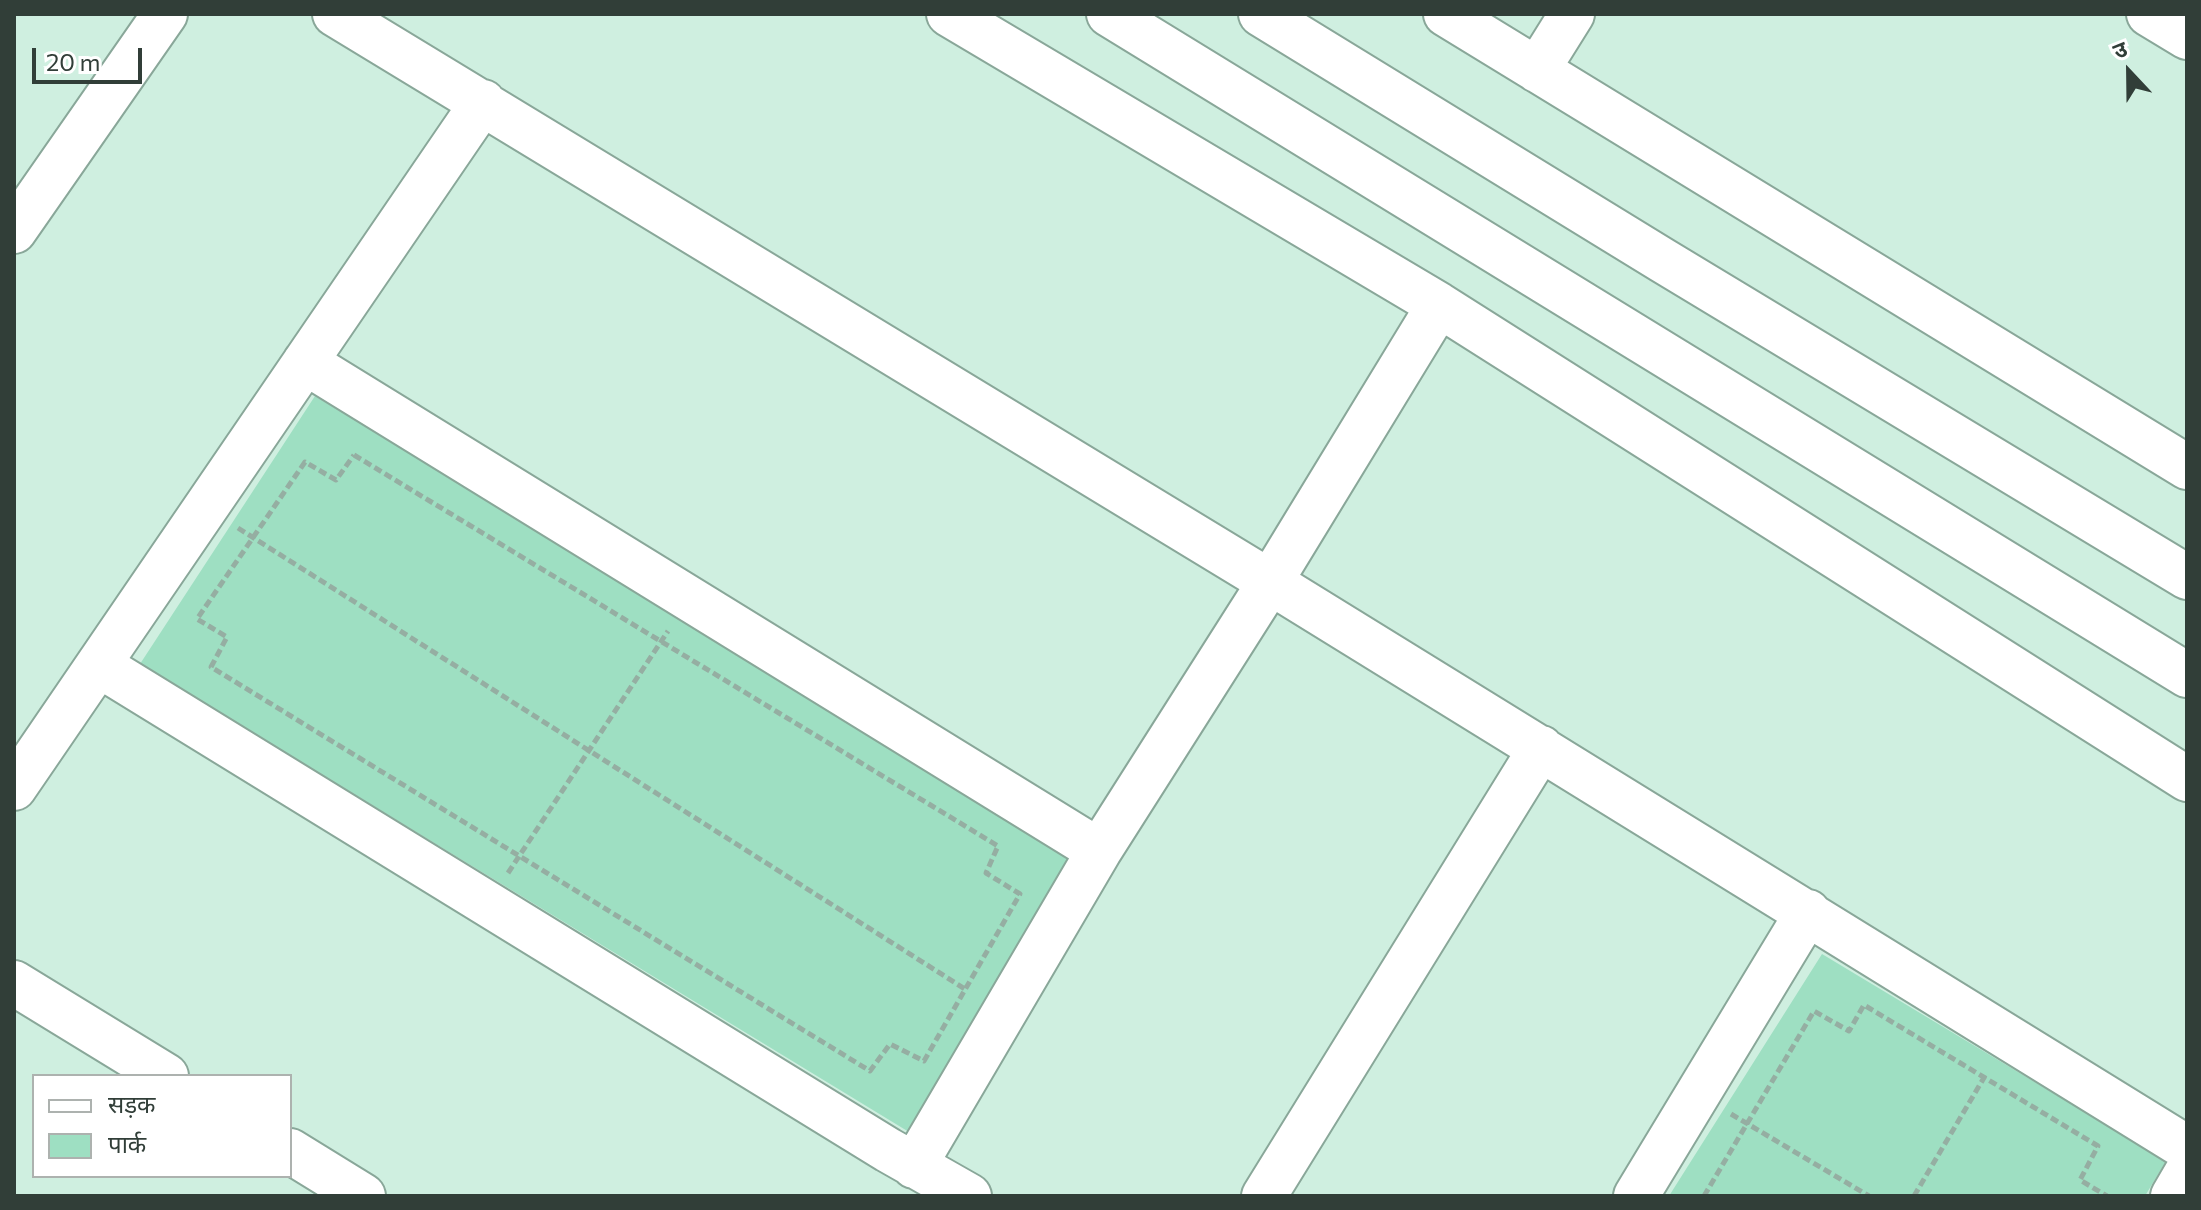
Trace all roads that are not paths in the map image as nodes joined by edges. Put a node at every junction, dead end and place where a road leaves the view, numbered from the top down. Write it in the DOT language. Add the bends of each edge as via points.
graph roads {
  1 [pos="165,14"];
  2 [pos="335,14"];
  3 [pos="949,14"];
  4 [pos="1109,14"];
  5 [pos="1261,14"];
  6 [pos="1446,14"];
  7 [pos="1572,14"];
  8 [pos="2149,14"];
  9 [pos="2187,37"];
  10 [pos="1537,70"];
  11 [pos="483,102"];
  12 [pos="14,231"];
  13 [pos="1439,305"];
  14 [pos="305,362"];
  15 [pos="2187,467"];
  16 [pos="2187,577"];
  17 [pos="1270,582"];
  18 [pos="99,665"];
  19 [pos="2187,675"];
  20 [pos="1541,748"];
  21 [pos="2187,779"];
  22 [pos="14,788"];
  23 [pos="1099,851"];
  24 [pos="1808,912"];
  25 [pos="14,983"];
  26 [pos="163,1074"];
  27 [pos="2187,1148"];
  28 [pos="292,1152"];
  29 [pos="914,1166"];
  30 [pos="2187,1172"];
  31 [pos="363,1196"];
  32 [pos="969,1196"];
  33 [pos="1264,1196"];
  34 [pos="1636,1196"];
  35 [pos="2173,1196"];
  1 -- 12 [label="street"];
  2 -- 11 [label="street"];
  3 -- 13 [label="street"];
  4 -- 19 [label="street"];
  5 -- 16 [label="street"];
  6 -- 10 [label="street"];
  7 -- 10 [label="street"];
  8 -- 9 [label="street"];
  10 -- 15 [label="street"];
  11 -- 14 [label="street"];
  11 -- 17 [label="street"];
  13 -- 17 [label="street"];
  13 -- 21 [label="street"];
  14 -- 18 [label="street"];
  14 -- 23 [label="street"];
  17 -- 20 [label="street"];
  17 -- 23 [label="street"];
  18 -- 22 [label="street"];
  18 -- 29 [label="street"];
  20 -- 24 [label="street"];
  20 -- 33 [label="street"];
  23 -- 29 [label="street"];
  24 -- 27 [label="street"];
  24 -- 34 [label="street"];
  25 -- 26 [label="street"];
  28 -- 31 [label="street"];
  29 -- 32 [label="street"];
  30 -- 35 [label="street"];
}
